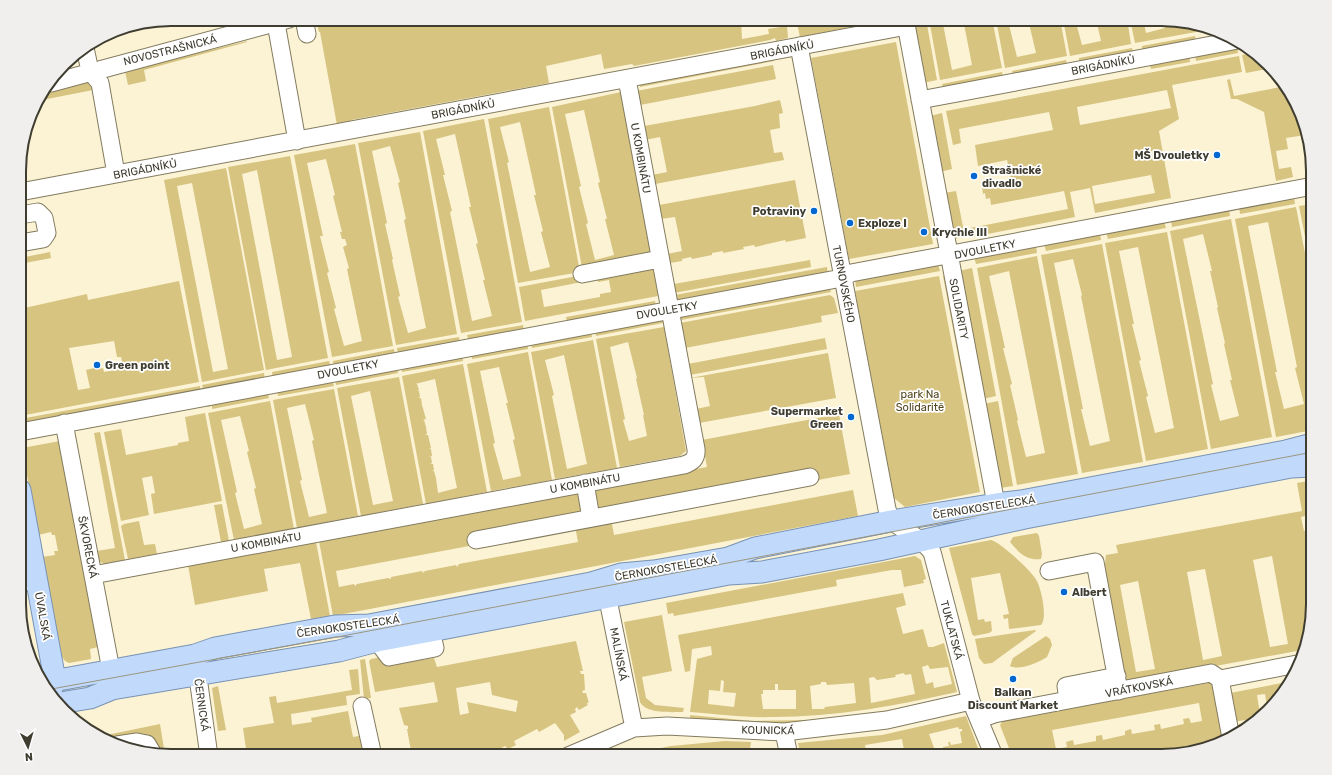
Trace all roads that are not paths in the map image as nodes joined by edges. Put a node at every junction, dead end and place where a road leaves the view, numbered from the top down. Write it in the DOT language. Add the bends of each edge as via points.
graph roads {
  1 [pos="238,26"];
  2 [pos="284,26"];
  3 [pos="892,26"];
  4 [pos="907,26"];
  5 [pos="1227,42"];
  6 [pos="799,46"];
  7 [pos="86,53"];
  8 [pos="90,71"];
  9 [pos="627,79"];
  10 [pos="58,80"];
  11 [pos="920,100"];
  12 [pos="297,141"];
  13 [pos="116,174"];
  14 [pos="1306,187"];
  15 [pos="26,191"];
  16 [pos="26,214"];
  17 [pos="26,242"];
  18 [pos="949,256"];
  19 [pos="660,259"];
  20 [pos="582,274"];
  21 [pos="842,278"];
  22 [pos="669,309"];
  23 [pos="64,423"];
  24 [pos="26,431"];
  25 [pos="1306,446"];
  26 [pos="1306,466"];
  27 [pos="810,476"];
  28 [pos="585,483"];
  29 [pos="996,504"];
  30 [pos="591,518"];
  31 [pos="891,521"];
  32 [pos="989,527"];
  33 [pos="26,533"];
  34 [pos="476,540"];
  35 [pos="922,541"];
  36 [pos="1049,571"];
  37 [pos="93,576"];
  38 [pos="606,588"];
  39 [pos="26,598"];
  40 [pos="195,655"];
  41 [pos="1293,665"];
  42 [pos="111,670"];
  43 [pos="198,675"];
  44 [pos="46,678"];
  45 [pos="46,679"];
  46 [pos="1220,679"];
  47 [pos="49,683"];
  48 [pos="1118,683"];
  49 [pos="971,701"];
  50 [pos="64,702"];
  51 [pos="362,706"];
  52 [pos="980,719"];
  53 [pos="634,728"];
  54 [pos="784,732"];
  55 [pos="1230,732"];
  56 [pos="130,743"];
  57 [pos="149,747"];
  58 [pos="208,749"];
  59 [pos="371,749"];
  60 [pos="584,749"];
  61 [pos="788,749"];
  62 [pos="991,749"];
  1 -- 8 [label="street, NOVOSTRAŠNICKÁ"];
  2 -- 12 [label="street"];
  3 -- 6 [label="street, BRIGÁDNÍKŮ"];
  4 -- 11 [label="street, SOLIDARITY"];
  5 -- 11 [label="street, BRIGÁDNÍKŮ"];
  6 -- 9 [label="street, BRIGÁDNÍKŮ"];
  6 -- 21 [label="street, TURNOVSKÉHO"];
  7 -- 8 [label="street"];
  8 -- 10 [label="street, NOVOSTRAŠNICKÁ"];
  8 -- 13 [label="street" via="100,83"];
  9 -- 12 [label="street, BRIGÁDNÍKŮ"];
  9 -- 19 [label="street, U KOMBINÁTU"];
  11 -- 18 [label="street, SOLIDARITY"];
  12 -- 13 [label="street, BRIGÁDNÍKŮ"];
  13 -- 15 [label="street, BRIGÁDNÍKŮ"];
  14 -- 18 [label="street, DVOULETKY"];
  16 -- 17 [label="street" via="38,212 44,218 47,233 43,239"];
  18 -- 21 [label="street, DVOULETKY" via="851,273"];
  18 -- 29 [label="street, SOLIDARITY"];
  19 -- 20 [label="street"];
  19 -- 22 [label="street, U KOMBINÁTU"];
  21 -- 22 [label="street, DVOULETKY"];
  21 -- 31 [label="street, TURNOVSKÉHO"];
  22 -- 23 [label="street, DVOULETKY"];
  22 -- 28 [label="street, U KOMBINÁTU" via="696,449 695,458 684,465"];
  23 -- 24 [label="street, DVOULETKY"];
  23 -- 37 [label="street, ŠKVORECKÁ"];
  25 -- 29 [label="main road, ČERNOKOSTELECKÁ" via="1029,500"];
  26 -- 32 [label="main road, ČERNOKOSTELECKÁ" via="1056,512"];
  27 -- 30 [label="street"];
  28 -- 30 [label="street"];
  28 -- 37 [label="street, U KOMBINÁTU"];
  29 -- 31 [label="main road, ČERNOKOSTELECKÁ"];
  29 -- 32 [label="street, SOLIDARITY" via="997,512"];
  30 -- 34 [label="street"];
  31 -- 35 [label="street, TUKLATSKÁ"];
  31 -- 38 [label="main road, ČERNOKOSTELECKÁ" via="755,548 728,558 621,574"];
  32 -- 35 [label="main road, ČERNOKOSTELECKÁ"];
  33 -- 45 [label="main road, ÚVALSKÁ"];
  35 -- 38 [label="main road, ČERNOKOSTELECKÁ" via="762,572"];
  35 -- 49 [label="street, TUKLATSKÁ" via="932,552"];
  36 -- 48 [label="street" via="1095,562"];
  37 -- 42 [label="street, ŠKVORECKÁ"];
  38 -- 40 [label="main road, ČERNOKOSTELECKÁ" via="369,625 335,626 230,645"];
  38 -- 43 [label="main road, ČERNOKOSTELECKÁ" via="339,652"];
  38 -- 53 [label="street, MALÍNSKÁ"];
  39 -- 44 [label="main road, ÚVALSKÁ"];
  40 -- 42 [label="main road, ČERNOKOSTELECKÁ"];
  40 -- 43 [label="street, ČERNICKÁ"];
  41 -- 46 [label="street, VRÁTKOVSKÁ"];
  42 -- 47 [label="main road, ČERNOKOSTELECKÁ"];
  43 -- 50 [label="main road, ČERNOKOSTELECKÁ" via="112,689 90,698"];
  43 -- 58 [label="street, ČERNICKÁ"];
  46 -- 48 [label="street, VRÁTKOVSKÁ" via="1211,673"];
  46 -- 55 [label="street"];
  48 -- 52 [label="street, VRÁTKOVSKÁ" via="1068,700"];
  49 -- 52 [label="street, TUKLATSKÁ"];
  49 -- 54 [label="street, KOUNICKÁ" via="887,720"];
  51 -- 59 [label="street"];
  52 -- 62 [label="street, TUKLATSKÁ"];
  53 -- 54 [label="street, KOUNICKÁ" via="667,726"];
  53 -- 60 [label="street, KOUNICKÁ"];
  54 -- 61 [label="street"];
  56 -- 57 [label="street" via="146,744"];
}
